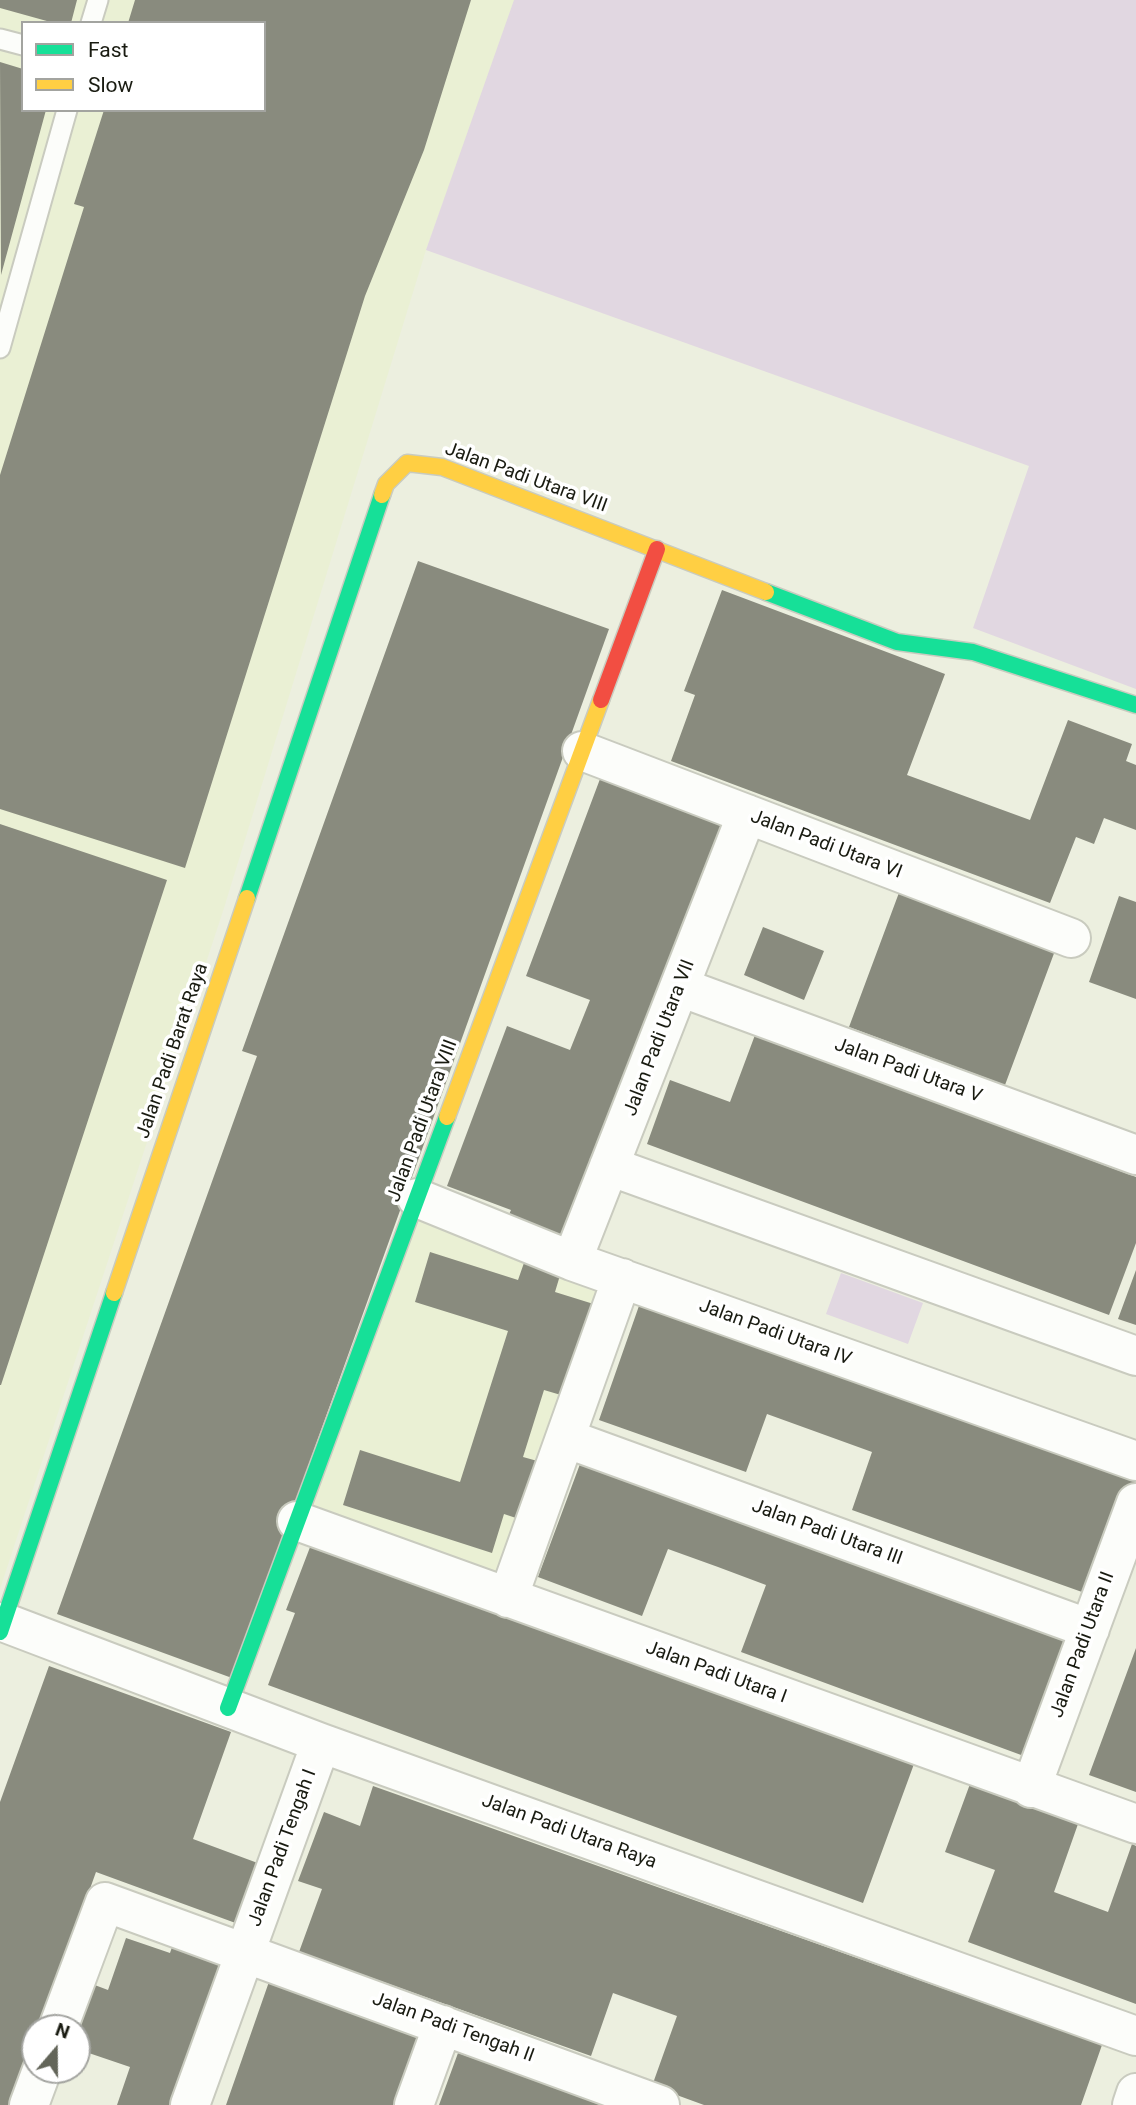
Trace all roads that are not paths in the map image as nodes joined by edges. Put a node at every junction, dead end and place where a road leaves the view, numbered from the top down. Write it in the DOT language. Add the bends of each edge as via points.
graph roads {
  1 [pos="98,0"];
  2 [pos="92,21"];
  3 [pos="0,39"];
  4 [pos="21,45"];
  5 [pos="66,112"];
  6 [pos="0,348"];
  7 [pos="386,484"];
  8 [pos="657,549"];
  9 [pos="1136,705"];
  10 [pos="582,751"];
  11 [pos="747,814"];
  12 [pos="1071,938"];
  13 [pos="680,987"];
  14 [pos="1136,1155"];
  15 [pos="609,1167"];
  16 [pos="417,1198"];
  17 [pos="572,1261"];
  18 [pos="622,1278"];
  19 [pos="1136,1356"];
  20 [pos="565,1438"];
  21 [pos="1136,1461"];
  22 [pos="1136,1503"];
  23 [pos="297,1521"];
  24 [pos="508,1598"];
  25 [pos="1,1625"];
  26 [pos="1090,1629"];
  27 [pos="228,1708"];
  28 [pos="321,1743"];
  29 [pos="1031,1787"];
  30 [pos="1136,1825"];
  31 [pos="245,1952"];
  32 [pos="63,2014"];
  33 [pos="443,2025"];
  34 [pos="1136,2036"];
  35 [pos="37,2084"];
  36 [pos="1136,2093"];
  37 [pos="29,2105"];
  38 [pos="190,2105"];
  39 [pos="414,2105"];
  40 [pos="660,2105"];
  41 [pos="1132,2105"];
  1 -- 2 [label="lane"];
  3 -- 4 [label="lane"];
  5 -- 6 [label="lane"];
  7 -- 8 [label="street, Jalan Padi Utara VIII" via="407,463 442,467"];
  7 -- 25 [label="street, Jalan Padi Barat Raya"];
  8 -- 9 [label="street, Jalan Padi Utara VIII" via="897,642 973,652"];
  8 -- 10 [label="street, Jalan Padi Utara VIII"];
  10 -- 11 [label="street, Jalan Padi Utara VI"];
  10 -- 16 [label="street, Jalan Padi Utara VIII"];
  11 -- 12 [label="street, Jalan Padi Utara VI"];
  11 -- 13 [label="street, Jalan Padi Utara VII"];
  13 -- 14 [label="street, Jalan Padi Utara V"];
  13 -- 15 [label="street, Jalan Padi Utara VII"];
  15 -- 17 [label="street, Jalan Padi Utara VII"];
  15 -- 19 [label="street"];
  16 -- 17 [label="street, Jalan Padi Utara IV"];
  16 -- 23 [label="street, Jalan Padi Utara VIII"];
  17 -- 18 [label="street, Jalan Padi Utara IV"];
  18 -- 20 [label="street"];
  18 -- 21 [label="street, Jalan Padi Utara IV"];
  20 -- 24 [label="street"];
  20 -- 26 [label="street, Jalan Padi Utara III"];
  22 -- 26 [label="street, Jalan Padi Utara II"];
  23 -- 24 [label="street, Jalan Padi Utara I"];
  23 -- 27 [label="street, Jalan Padi Utara VIII"];
  24 -- 29 [label="street, Jalan Padi Utara I"];
  25 -- 27 [label="street, Jalan Padi Utara Raya"];
  26 -- 29 [label="street, Jalan Padi Utara II"];
  27 -- 28 [label="street, Jalan Padi Utara Raya"];
  28 -- 31 [label="street, Jalan Padi Tengah I"];
  28 -- 34 [label="street, Jalan Padi Utara Raya"];
  29 -- 30 [label="street, Jalan Padi Utara I"];
  31 -- 32 [label="street, Jalan Padi Tengah I" via="105,1902"];
  31 -- 33 [label="street, Jalan Padi Tengah II"];
  31 -- 38 [label="street, Jalan Padi Tengah I"];
  33 -- 39 [label="street"];
  33 -- 40 [label="street, Jalan Padi Tengah II"];
  35 -- 37 [label="street"];
  36 -- 41 [label="street"];
}
